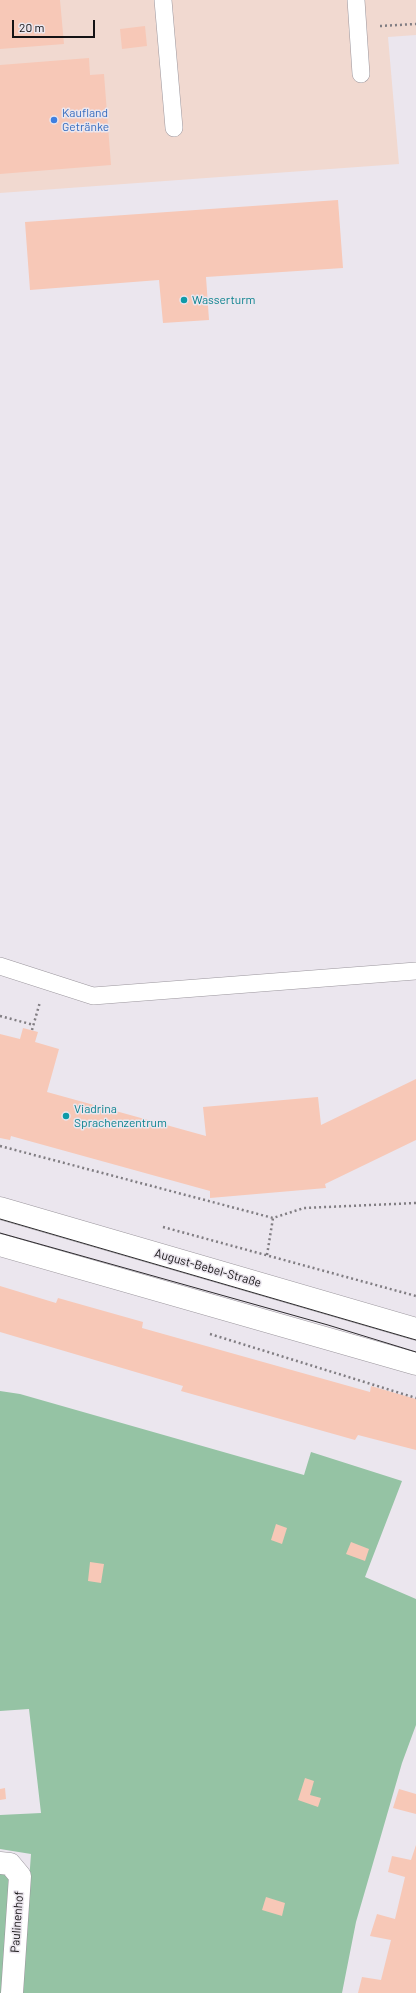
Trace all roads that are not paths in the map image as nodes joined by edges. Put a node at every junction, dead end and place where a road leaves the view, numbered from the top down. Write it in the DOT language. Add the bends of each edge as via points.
graph roads {
  1 [pos="163,0"];
  2 [pos="356,0"];
  3 [pos="361,74"];
  4 [pos="174,128"];
  5 [pos="0,966"];
  6 [pos="416,971"];
  7 [pos="0,1208"];
  8 [pos="0,1245"];
  9 [pos="416,1329"];
  10 [pos="416,1364"];
  11 [pos="0,1863"];
  12 [pos="12,1993"];
  1 -- 4 [label="lane"];
  2 -- 3 [label="lane"];
  5 -- 6 [label="lane" via="93,996"];
  7 -- 9 [label="street, August-Bebel-Straße"];
  8 -- 10 [label="street"];
  11 -- 12 [label="street, Paulinenhof" via="10,1864 20,1876"];
}
